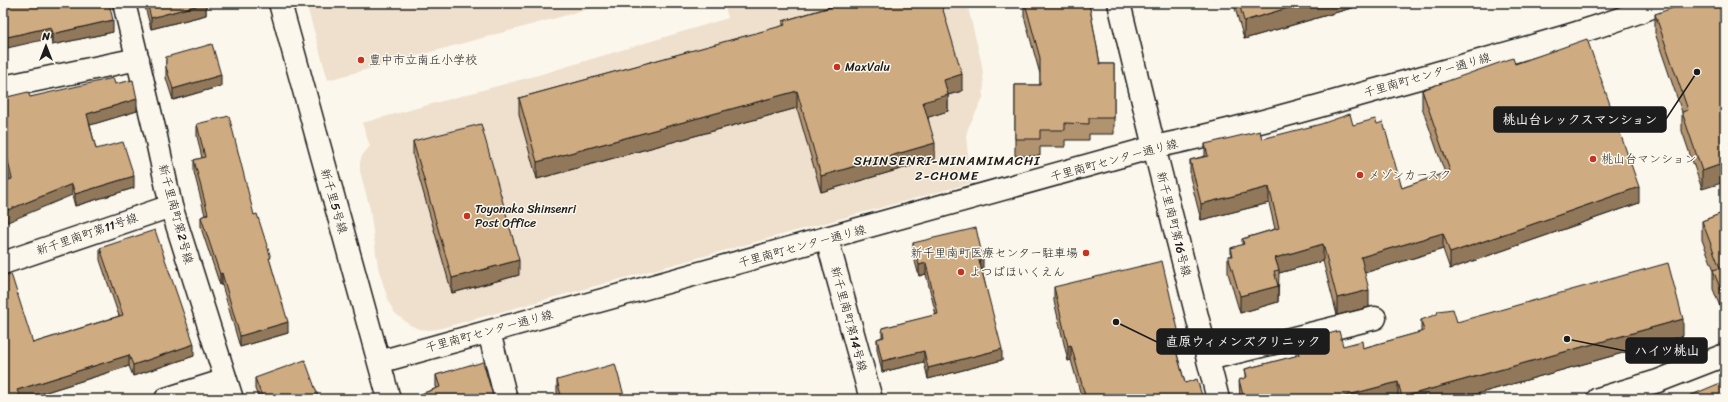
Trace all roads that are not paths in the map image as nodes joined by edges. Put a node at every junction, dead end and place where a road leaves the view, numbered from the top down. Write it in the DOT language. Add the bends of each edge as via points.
graph roads {
  1 [pos="124,3"];
  2 [pos="280,3"];
  3 [pos="1119,3"];
  4 [pos="1662,3"];
  5 [pos="138,59"];
  6 [pos="3,87"];
  7 [pos="1154,147"];
  8 [pos="171,206"];
  9 [pos="827,239"];
  10 [pos="3,263"];
  11 [pos="1375,318"];
  12 [pos="489,332"];
  13 [pos="1725,355"];
  14 [pos="1208,359"];
  15 [pos="379,362"];
  16 [pos="229,389"];
  17 [pos="166,399"];
  18 [pos="389,399"];
  19 [pos="506,399"];
  20 [pos="871,399"];
  21 [pos="1218,399"];
  22 [pos="1598,399"];
  1 -- 5 [label="street, 新千里南町第2号線"];
  2 -- 15 [label="street, 新千里5号線"];
  3 -- 7 [label="street, 新千里南町第16号線"];
  4 -- 7 [label="street, 千里南町センター通り線" via="1587,30 1212,135"];
  5 -- 6 [label="street"];
  5 -- 8 [label="street, 新千里南町第2号線"];
  7 -- 9 [label="street, 千里南町センター通り線"];
  7 -- 14 [label="street, 新千里南町第16号線"];
  8 -- 10 [label="street, 新千里南町第11号線"];
  8 -- 16 [label="street, 新千里南町第2号線"];
  9 -- 12 [label="street, 千里南町センター通り線"];
  9 -- 20 [label="street, 新千里南町第14号線"];
  11 -- 14 [label="street"];
  12 -- 15 [label="street, 千里南町センター通り線"];
  12 -- 19 [label="street"];
  13 -- 22 [label="street"];
  14 -- 21 [label="street, 新千里南町第16号線"];
  15 -- 18 [label="street, 新千里5号線"];
  16 -- 17 [label="street"];
}
